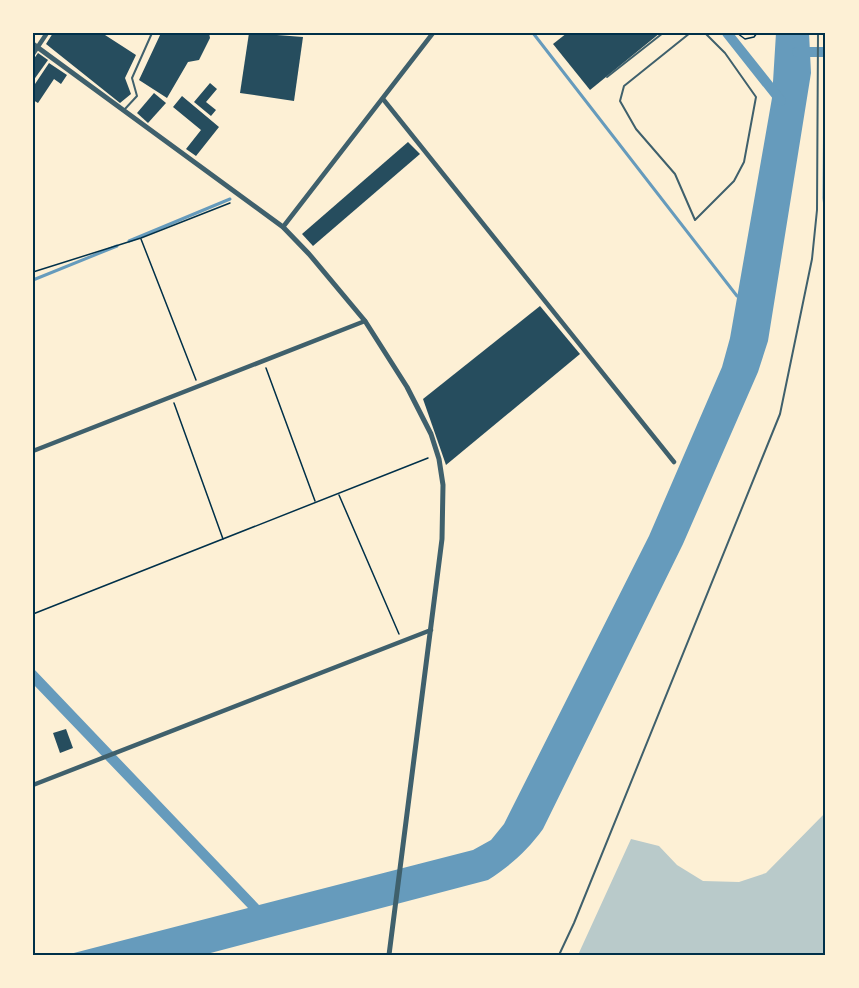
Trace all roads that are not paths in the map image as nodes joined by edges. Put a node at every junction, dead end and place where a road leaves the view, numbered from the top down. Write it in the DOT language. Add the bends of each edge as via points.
graph roads {
  1 [pos="47,33"];
  2 [pos="152,33"];
  3 [pos="433,33"];
  4 [pos="663,33"];
  5 [pos="690,33"];
  6 [pos="705,33"];
  7 [pos="818,33"];
  8 [pos="36,45"];
  9 [pos="33,54"];
  10 [pos="607,77"];
  11 [pos="383,99"];
  12 [pos="123,110"];
  13 [pos="283,226"];
  14 [pos="365,321"];
  15 [pos="33,451"];
  16 [pos="674,462"];
  17 [pos="431,630"];
  18 [pos="33,785"];
  19 [pos="389,955"];
  20 [pos="559,955"];
  1 -- 8 [label="street"];
  2 -- 12 [label="lane" via="132,78 137,96"];
  3 -- 11 [label="street"];
  4 -- 10 [label="lane"];
  5 -- 6 [label="lane" via="624,86 620,101 636,129 675,174 695,220 734,181 744,162 756,97 725,53"];
  7 -- 20 [label="lane" via="817,210 812,259 780,414"];
  8 -- 9 [label="street"];
  8 -- 12 [label="street"];
  11 -- 13 [label="street"];
  11 -- 16 [label="street"];
  12 -- 13 [label="street"];
  13 -- 14 [label="street"];
  14 -- 15 [label="street"];
  14 -- 17 [label="street" via="407,387 439,459 444,502"];
  17 -- 18 [label="street"];
  17 -- 19 [label="street"];
}
